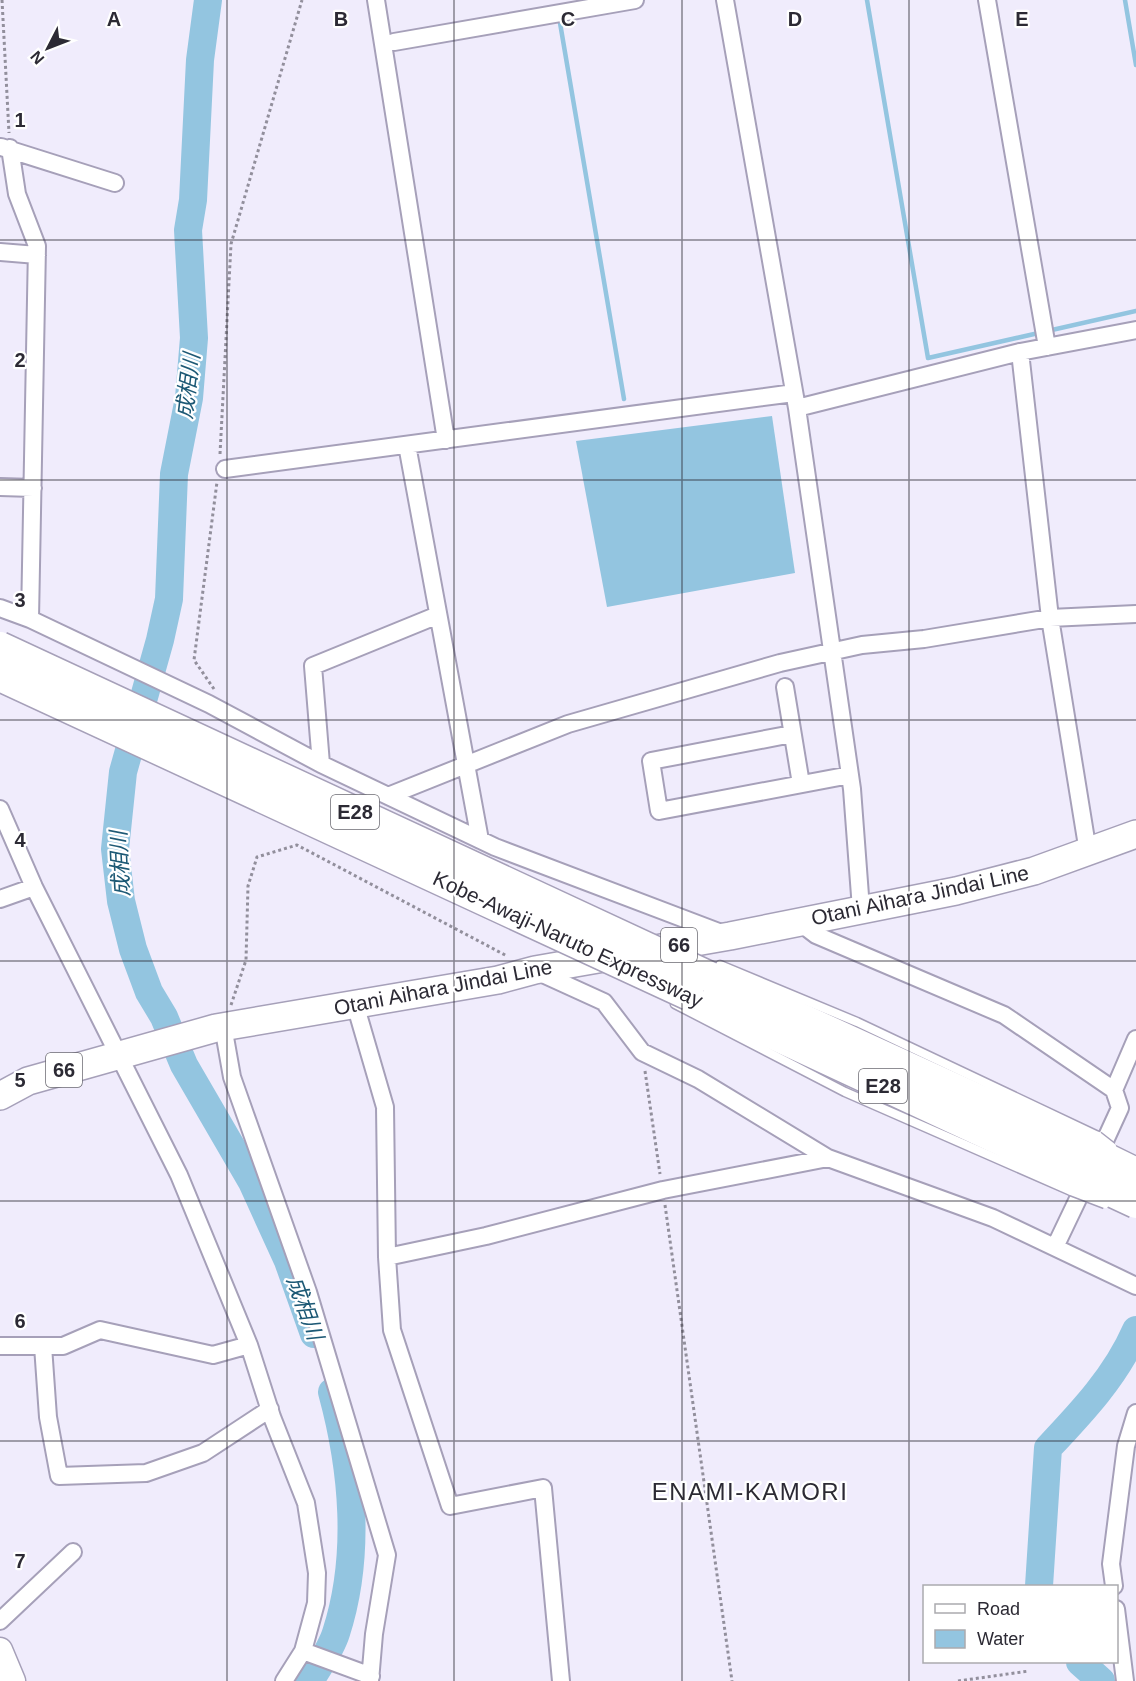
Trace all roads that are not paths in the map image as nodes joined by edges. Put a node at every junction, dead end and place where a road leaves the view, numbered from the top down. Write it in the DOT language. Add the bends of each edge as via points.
graph roads {
  1 [pos="376,0"];
  2 [pos="635,0"];
  3 [pos="725,0"];
  4 [pos="987,0"];
  5 [pos="394,42"];
  6 [pos="5,147"];
  7 [pos="116,183"];
  8 [pos="0,252"];
  9 [pos="37,255"];
  10 [pos="1136,330"];
  11 [pos="1047,347"];
  12 [pos="1020,352"];
  13 [pos="796,401"];
  14 [pos="446,440"];
  15 [pos="407,445"];
  16 [pos="221,466"];
  17 [pos="0,487"];
  18 [pos="33,488"];
  19 [pos="0,608"];
  20 [pos="1136,614"];
  21 [pos="438,615"];
  22 [pos="1050,618"];
  23 [pos="30,619"];
  24 [pos="0,647"];
  25 [pos="831,651"];
  26 [pos="0,676"];
  27 [pos="785,687"];
  28 [pos="792,734"];
  29 [pos="321,765"];
  30 [pos="465,766"];
  31 [pos="850,775"];
  32 [pos="801,784"];
  33 [pos="388,796"];
  34 [pos="0,809"];
  35 [pos="1136,834"];
  36 [pos="480,840"];
  37 [pos="1088,852"];
  38 [pos="34,887"];
  39 [pos="0,899"];
  40 [pos="551,901"];
  41 [pos="861,909"];
  42 [pos="799,922"];
  43 [pos="730,936"];
  44 [pos="688,953"];
  45 [pos="535,970"];
  46 [pos="691,985"];
  47 [pos="356,1004"];
  48 [pos="220,1027"];
  49 [pos="1136,1039"];
  50 [pos="124,1052"];
  51 [pos="1114,1089"];
  52 [pos="0,1096"];
  53 [pos="828,1158"];
  54 [pos="1091,1161"];
  55 [pos="1136,1163"];
  56 [pos="1131,1165"];
  57 [pos="1125,1205"];
  58 [pos="1056,1247"];
  59 [pos="387,1257"];
  60 [pos="1136,1286"];
  61 [pos="0,1346"];
  62 [pos="43,1346"];
  63 [pos="249,1346"];
  64 [pos="270,1409"];
  65 [pos="1136,1413"];
  66 [pos="73,1552"];
  67 [pos="1114,1585"];
  68 [pos="0,1621"];
  69 [pos="1118,1625"];
  70 [pos="0,1650"];
  71 [pos="303,1651"];
  72 [pos="370,1678"];
  73 [pos="12,1681"];
  74 [pos="284,1681"];
  75 [pos="561,1681"];
  76 [pos="1125,1681"];
  1 -- 14 [label="street"];
  2 -- 5 [label="street"];
  3 -- 13 [label="street"];
  4 -- 11 [label="street"];
  6 -- 7 [label="street"];
  6 -- 9 [label="street"];
  8 -- 9 [label="street"];
  9 -- 18 [label="street"];
  10 -- 11 [label="street"];
  11 -- 12 [label="street"];
  12 -- 13 [label="street"];
  12 -- 22 [label="street"];
  13 -- 14 [label="street"];
  13 -- 25 [label="street"];
  14 -- 15 [label="street"];
  15 -- 16 [label="street"];
  15 -- 21 [label="street"];
  17 -- 18 [label="street"];
  18 -- 23 [label="street"];
  19 -- 23 [label="street"];
  20 -- 22 [label="street"];
  21 -- 29 [label="street" via="313,666"];
  21 -- 30 [label="street"];
  22 -- 25 [label="street"];
  22 -- 37 [label="street"];
  23 -- 29 [label="street" via="209,704"];
  24 -- 40 [label="highway, Kobe-Awaji-Naruto Expressway / E28, bridge"];
  25 -- 30 [label="street" via="568,724"];
  25 -- 31 [label="street"];
  26 -- 46 [label="highway, Kobe-Awaji-Naruto Expressway / E28, bridge" via="635,971"];
  27 -- 28 [label="street"];
  28 -- 32 [label="street"];
  28 -- 32 [label="street" via="651,761 659,811"];
  29 -- 33 [label="street"];
  30 -- 33 [label="street"];
  30 -- 36 [label="street"];
  31 -- 32 [label="street"];
  31 -- 41 [label="street"];
  33 -- 36 [label="street"];
  34 -- 38 [label="street"];
  35 -- 37 [label="main road, Otani Aihara Jindai Line / 66"];
  36 -- 43 [label="street"];
  37 -- 41 [label="main road, Otani Aihara Jindai Line / 66" via="956,891"];
  38 -- 39 [label="street"];
  38 -- 50 [label="street"];
  40 -- 44 [label="lane, bridge"];
  40 -- 46 [label="highway, Kobe-Awaji-Naruto Expressway / E28, bridge"];
  41 -- 42 [label="main road, Otani Aihara Jindai Line / 66"];
  42 -- 43 [label="main road, Otani Aihara Jindai Line / 66"];
  42 -- 51 [label="street" via="816,935 1004,1015"];
  43 -- 45 [label="main road, Otani Aihara Jindai Line / 66"];
  45 -- 47 [label="main road, Otani Aihara Jindai Line / 66"];
  45 -- 53 [label="street" via="604,1002 642,1052 698,1079"];
  46 -- 54 [label="highway, Kobe-Awaji-Naruto Expressway / E28"];
  46 -- 54 [label="lane" via="857,1022"];
  47 -- 48 [label="main road, Otani Aihara Jindai Line / 66"];
  47 -- 59 [label="street" via="385,1107"];
  48 -- 50 [label="main road, Otani Aihara Jindai Line / 66"];
  48 -- 72 [label="street" via="232,1077 308,1292 387,1555"];
  49 -- 51 [label="street"];
  50 -- 52 [label="main road, Otani Aihara Jindai Line / 66" via="28,1081"];
  50 -- 63 [label="street"];
  51 -- 58 [label="street" via="1120,1108"];
  53 -- 58 [label="street" via="993,1218"];
  53 -- 59 [label="street" via="663,1190"];
  54 -- 56 [label="highway, Kobe-Awaji-Naruto Expressway / E28, bridge"];
  54 -- 57 [label="highway, Kobe-Awaji-Naruto Expressway / E28, bridge"];
  55 -- 56 [label="lane"];
  58 -- 60 [label="street"];
  59 -- 75 [label="street" via="392,1330 450,1506 543,1488"];
  61 -- 62 [label="street"];
  62 -- 63 [label="street" via="63,1346 100,1330 213,1355"];
  62 -- 64 [label="street" via="48,1417 59,1476 146,1473 203,1453"];
  63 -- 64 [label="street"];
  64 -- 71 [label="street" via="306,1503 317,1573 316,1603"];
  65 -- 67 [label="street" via="1126,1446 1111,1564"];
  66 -- 68 [label="street"];
  69 -- 76 [label="street"];
  70 -- 73 [label="main road"];
  71 -- 72 [label="street"];
  71 -- 74 [label="street"];
}
